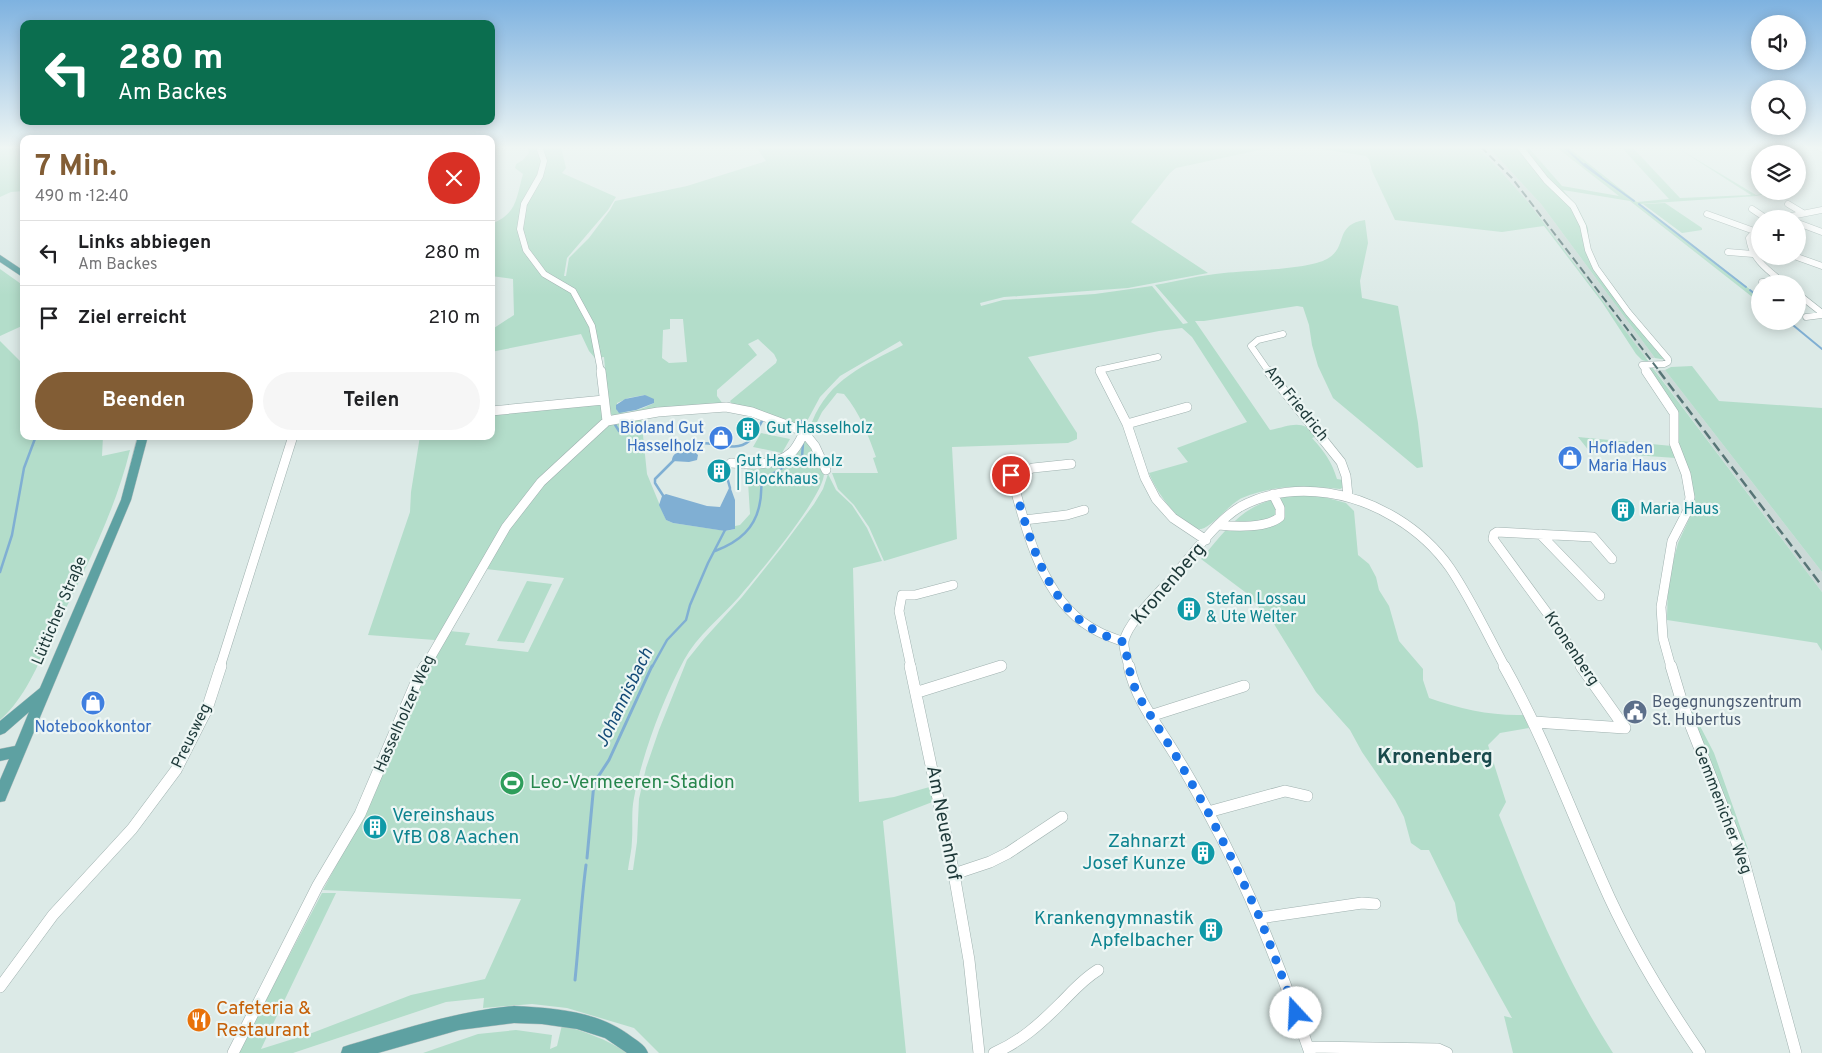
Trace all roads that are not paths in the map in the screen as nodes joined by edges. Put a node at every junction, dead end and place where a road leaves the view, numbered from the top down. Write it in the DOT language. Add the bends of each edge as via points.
graph roads {
  1 [pos="528,196"];
  2 [pos="1563,196"];
  3 [pos="1788,204"];
  4 [pos="1798,210"];
  5 [pos="1822,210"];
  6 [pos="1806,213"];
  7 [pos="1707,214"];
  8 [pos="1806,226"];
  9 [pos="1751,230"];
  10 [pos="1822,232"];
  11 [pos="1751,235"];
  12 [pos="1750,244"];
  13 [pos="1751,247"];
  14 [pos="1728,252"];
  15 [pos="1751,254"];
  16 [pos="0,258"];
  17 [pos="1806,260"];
  18 [pos="1763,265"];
  19 [pos="1822,266"];
  20 [pos="20,272"];
  21 [pos="1774,275"];
  22 [pos="1806,301"];
  23 [pos="1822,314"];
  24 [pos="1806,317"];
  25 [pos="1283,334"];
  26 [pos="1158,357"];
  27 [pos="604,400"];
  28 [pos="1188,407"];
  29 [pos="495,411"];
  30 [pos="607,421"];
  31 [pos="1127,424"];
  32 [pos="805,431"];
  33 [pos="141,440"];
  34 [pos="292,440"];
  35 [pos="731,463"];
  36 [pos="1071,464"];
  37 [pos="826,470"];
  38 [pos="1273,494"];
  39 [pos="1348,496"];
  40 [pos="1084,510"];
  41 [pos="1024,520"];
  42 [pos="1219,525"];
  43 [pos="1540,534"];
  44 [pos="1206,540"];
  45 [pos="1612,560"];
  46 [pos="953,584"];
  47 [pos="1600,596"];
  48 [pos="1124,642"];
  49 [pos="1001,666"];
  50 [pos="1244,686"];
  51 [pos="46,689"];
  52 [pos="918,692"];
  53 [pos="1150,716"];
  54 [pos="1534,722"];
  55 [pos="0,729"];
  56 [pos="19,751"];
  57 [pos="0,755"];
  58 [pos="0,796"];
  59 [pos="1308,796"];
  60 [pos="1208,812"];
  61 [pos="1062,818"];
  62 [pos="954,874"];
  63 [pos="1375,904"];
  64 [pos="1260,918"];
  65 [pos="1098,970"];
  66 [pos="0,987"];
  67 [pos="391,1041"];
  68 [pos="1309,1050"];
  69 [pos="233,1053"];
  70 [pos="349,1053"];
  71 [pos="366,1053"];
  72 [pos="640,1053"];
  73 [pos="979,1053"];
  74 [pos="994,1053"];
  75 [pos="1448,1053"];
  76 [pos="1700,1053"];
  77 [pos="1796,1053"];
  1 -- 27 [label="street" via="520,229 526,250 544,274 573,291 592,326 600,357"];
  2 -- 77 [label="street, Gemmenicher Weg" via="1573,206 1583,226 1596,268 1668,359 1664,364 1642,365 1674,413 1674,443 1686,474 1690,497 1688,510 1672,541 1668,557 1661,607 1663,638 1683,706 1743,858"];
  3 -- 4 [label="street"];
  5 -- 6 [label="street"];
  7 -- 9 [label="street"];
  8 -- 10 [label="street"];
  11 -- 12 [label="street"];
  12 -- 13 [label="street"];
  14 -- 15 [label="street"];
  16 -- 20 [label="main road"];
  17 -- 19 [label="street"];
  18 -- 21 [label="street"];
  22 -- 23 [label="street"];
  23 -- 24 [label="street"];
  25 -- 39 [label="street, Am Friedrich" via="1258,340 1251,346 1276,383 1341,462"];
  26 -- 31 [label="street" via="1099,370"];
  27 -- 29 [label="street"];
  27 -- 30 [label="street"];
  28 -- 31 [label="street"];
  30 -- 32 [label="street" via="658,412 731,408 769,417"];
  30 -- 69 [label="street, Hasselholzer Weg" via="541,482 506,527 418,678 360,814 318,885"];
  31 -- 44 [label="street" via="1145,478 1156,499 1173,518"];
  32 -- 35 [label="street" via="792,452 782,458 747,464"];
  32 -- 37 [label="street"];
  33 -- 51 [label="main road, Lütticher Straße" via="126,500"];
  34 -- 66 [label="street, Preusweg" via="207,709 192,742 176,770 132,829 53,915"];
  36 -- 41 [label="street" via="1028,469 1011,475"];
  38 -- 39 [label="street, Kronenberg" via="1313,490"];
  38 -- 42 [label="street, Kronenberg" via="1251,500"];
  38 -- 42 [label="street" via="1280,508 1280,517 1275,521 1239,527"];
  39 -- 54 [label="street, Kronenberg" via="1394,516 1433,547 1450,568"];
  40 -- 41 [label="street"];
  41 -- 48 [label="street" via="1049,582 1062,603 1096,632"];
  42 -- 44 [label="street, Kronenberg"];
  43 -- 45 [label="street, Kronenberg" via="1593,537"];
  43 -- 47 [label="street"];
  43 -- 54 [label="street, Kronenberg" via="1497,532 1494,538 1625,728"];
  44 -- 48 [label="street, Kronenberg" via="1137,618"];
  46 -- 52 [label="street, Am Neuenhof" via="902,596 899,611"];
  48 -- 53 [label="street, Kronenberg" via="1132,682"];
  49 -- 52 [label="street"];
  50 -- 53 [label="street"];
  51 -- 55 [label="main road"];
  51 -- 56 [label="main road, Lütticher Straße"];
  52 -- 62 [label="street, Am Neuenhof"];
  53 -- 60 [label="street, Kronenberg"];
  54 -- 76 [label="street, Kronenberg" via="1603,883 1675,1017"];
  56 -- 57 [label="main road"];
  56 -- 58 [label="main road, Lütticher Straße"];
  59 -- 60 [label="street" via="1285,791"];
  60 -- 64 [label="street, Kronenberg"];
  61 -- 62 [label="street" via="1008,853"];
  62 -- 73 [label="street, Am Neuenhof" via="969,960"];
  63 -- 64 [label="street" via="1362,903"];
  64 -- 68 [label="street, Kronenberg"];
  65 -- 74 [label="street" via="1027,1033"];
  67 -- 70 [label="main road"];
  67 -- 71 [label="main road"];
  67 -- 72 [label="main road" via="477,1017 547,1014 615,1034"];
  68 -- 75 [label="street" via="1438,1049"];
}
